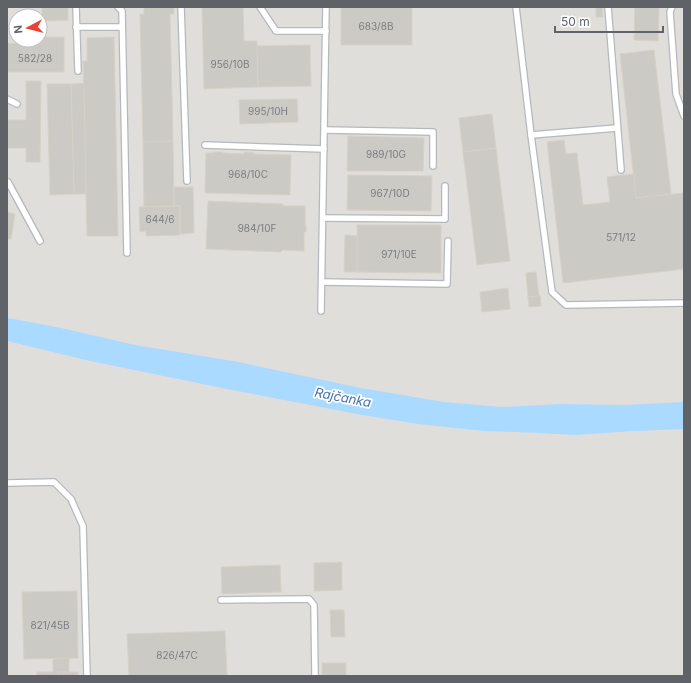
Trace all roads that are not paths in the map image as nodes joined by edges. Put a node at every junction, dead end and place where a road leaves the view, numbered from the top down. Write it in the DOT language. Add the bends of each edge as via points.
graph roads {
  1 [pos="76,7"];
  2 [pos="118,7"];
  3 [pos="181,7"];
  4 [pos="260,7"];
  5 [pos="326,7"];
  6 [pos="516,7"];
  7 [pos="608,7"];
  8 [pos="672,7"];
  9 [pos="76,27"];
  10 [pos="122,27"];
  11 [pos="326,31"];
  12 [pos="78,71"];
  13 [pos="7,99"];
  14 [pos="17,104"];
  15 [pos="684,116"];
  16 [pos="617,128"];
  17 [pos="325,130"];
  18 [pos="531,135"];
  19 [pos="205,145"];
  20 [pos="324,148"];
  21 [pos="433,166"];
  22 [pos="621,170"];
  23 [pos="187,181"];
  24 [pos="7,182"];
  25 [pos="445,186"];
  26 [pos="323,218"];
  27 [pos="40,241"];
  28 [pos="448,241"];
  29 [pos="127,253"];
  30 [pos="322,282"];
  31 [pos="684,304"];
  32 [pos="322,311"];
  33 [pos="7,483"];
  34 [pos="221,600"];
  35 [pos="87,676"];
  36 [pos="315,676"];
  1 -- 9 [label="lane"];
  2 -- 10 [label="lane" via="122,11"];
  3 -- 23 [label="lane"];
  4 -- 11 [label="lane" via="276,31"];
  5 -- 11 [label="lane"];
  6 -- 18 [label="lane"];
  7 -- 16 [label="lane"];
  8 -- 15 [label="lane" via="670,12 676,94"];
  9 -- 10 [label="lane"];
  9 -- 12 [label="lane"];
  10 -- 29 [label="lane"];
  11 -- 17 [label="lane"];
  13 -- 14 [label="lane"];
  16 -- 18 [label="lane"];
  16 -- 22 [label="lane"];
  17 -- 20 [label="lane"];
  17 -- 21 [label="lane" via="433,132"];
  18 -- 31 [label="lane" via="552,292 566,305"];
  19 -- 20 [label="lane"];
  20 -- 26 [label="lane"];
  24 -- 27 [label="lane"];
  25 -- 26 [label="lane" via="445,219"];
  26 -- 30 [label="lane"];
  28 -- 30 [label="lane" via="448,284"];
  30 -- 32 [label="lane"];
  33 -- 35 [label="lane" via="54,482 71,499 83,526"];
  34 -- 36 [label="lane" via="309,599 314,605"];
}
